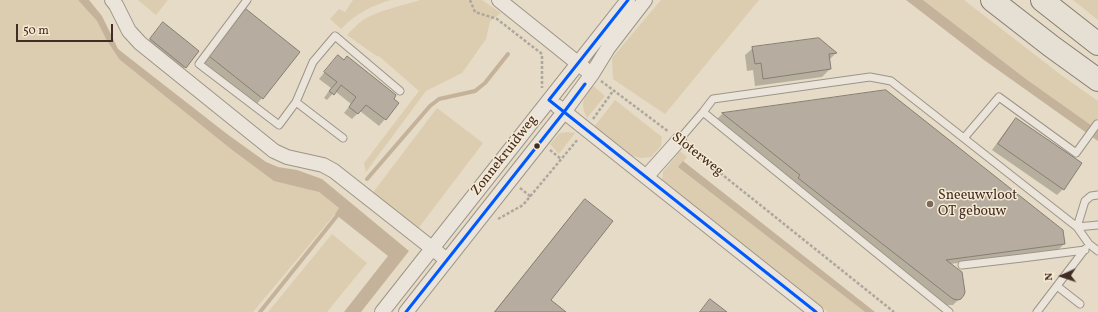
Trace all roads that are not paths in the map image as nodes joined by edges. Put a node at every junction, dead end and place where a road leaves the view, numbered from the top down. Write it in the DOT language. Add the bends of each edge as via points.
graph roads {
  1 [pos="112,0"];
  2 [pos="247,0"];
  3 [pos="499,0"];
  4 [pos="628,0"];
  5 [pos="645,0"];
  6 [pos="992,0"];
  7 [pos="1042,0"];
  8 [pos="1098,44"];
  9 [pos="578,63"];
  10 [pos="592,74"];
  11 [pos="1098,80"];
  12 [pos="400,91"];
  13 [pos="549,100"];
  14 [pos="296,102"];
  15 [pos="564,112"];
  16 [pos="703,112"];
  17 [pos="1096,124"];
  18 [pos="343,138"];
  19 [pos="964,138"];
  20 [pos="679,140"];
  21 [pos="646,177"];
  22 [pos="1098,195"];
  23 [pos="1098,225"];
  24 [pos="1077,227"];
  25 [pos="1087,247"];
  26 [pos="432,248"];
  27 [pos="1098,251"];
  28 [pos="447,260"];
  29 [pos="962,265"];
  30 [pos="1057,286"];
  31 [pos="1080,304"];
  32 [pos="382,312"];
  33 [pos="406,312"];
  34 [pos="816,312"];
  35 [pos="949,312"];
  36 [pos="1037,312"];
  1 -- 26 [label="street" via="129,31 140,44 274,151 287,157 323,165 334,171"];
  2 -- 14 [label="lane" via="199,64 279,125"];
  3 -- 9 [label="street"];
  4 -- 9 [label="street, Zonnekruidweg"];
  5 -- 10 [label="street, Zonnekruidweg" via="608,48"];
  6 -- 11 [label="highway"];
  7 -- 8 [label="highway"];
  9 -- 10 [label="street"];
  9 -- 13 [label="street, Zonnekruidweg"];
  10 -- 15 [label="street, Zonnekruidweg"];
  12 -- 14 [label="lane" via="335,36 313,62"];
  13 -- 15 [label="street"];
  13 -- 26 [label="street, Zonnekruidweg"];
  14 -- 18 [label="lane"];
  15 -- 21 [label="street"];
  15 -- 28 [label="street, Zonnekruidweg"];
  16 -- 19 [label="lane" via="713,99 870,77 891,82"];
  16 -- 20 [label="lane"];
  16 -- 35 [label="lane"];
  17 -- 19 [label="lane" via="1076,153 999,98"];
  19 -- 24 [label="lane"];
  20 -- 21 [label="street"];
  21 -- 34 [label="street"];
  22 -- 24 [label="lane" via="1091,196 1085,201"];
  23 -- 24 [label="lane"];
  24 -- 25 [label="lane"];
  25 -- 27 [label="lane"];
  25 -- 29 [label="lane"];
  25 -- 30 [label="lane"];
  26 -- 28 [label="street"];
  26 -- 32 [label="street, Zonnekruidweg"];
  28 -- 33 [label="street, Zonnekruidweg"];
  30 -- 31 [label="lane"];
  30 -- 36 [label="lane"];
}
